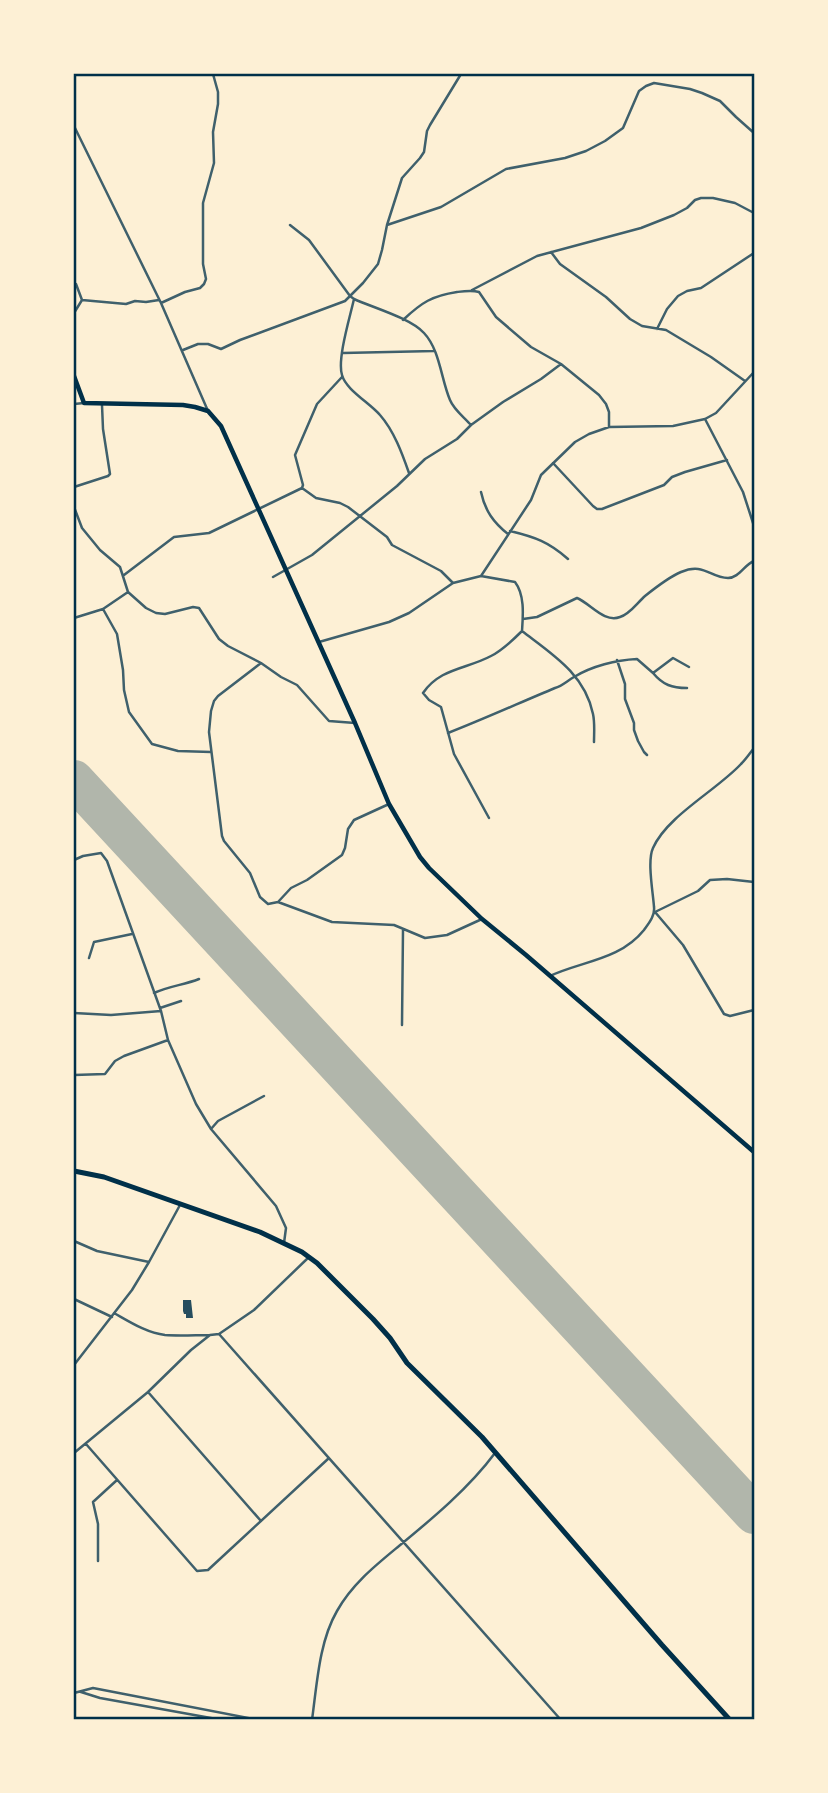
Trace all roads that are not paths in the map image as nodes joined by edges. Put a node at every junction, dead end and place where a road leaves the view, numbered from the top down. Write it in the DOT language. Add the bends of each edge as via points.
graph roads {
  1 [pos="213,74"];
  2 [pos="461,74"];
  3 [pos="74,127"];
  4 [pos="754,133"];
  5 [pos="754,212"];
  6 [pos="290,225"];
  7 [pos="387,225"];
  8 [pos="551,252"];
  9 [pos="754,253"];
  10 [pos="76,284"];
  11 [pos="472,290"];
  12 [pos="350,296"];
  13 [pos="354,299"];
  14 [pos="82,300"];
  15 [pos="160,301"];
  16 [pos="74,313"];
  17 [pos="404,320"];
  18 [pos="657,329"];
  19 [pos="183,350"];
  20 [pos="435,351"];
  21 [pos="343,353"];
  22 [pos="561,364"];
  23 [pos="754,372"];
  24 [pos="74,376"];
  25 [pos="342,377"];
  26 [pos="745,381"];
  27 [pos="102,402"];
  28 [pos="84,403"];
  29 [pos="74,404"];
  30 [pos="208,411"];
  31 [pos="705,419"];
  32 [pos="471,425"];
  33 [pos="609,427"];
  34 [pos="727,460"];
  35 [pos="553,463"];
  36 [pos="409,474"];
  37 [pos="74,487"];
  38 [pos="302,488"];
  39 [pos="481,492"];
  40 [pos="74,507"];
  41 [pos="259,509"];
  42 [pos="359,516"];
  43 [pos="754,526"];
  44 [pos="509,533"];
  45 [pos="568,559"];
  46 [pos="754,561"];
  47 [pos="286,571"];
  48 [pos="124,575"];
  49 [pos="481,576"];
  50 [pos="273,577"];
  51 [pos="453,583"];
  52 [pos="128,592"];
  53 [pos="103,609"];
  54 [pos="74,618"];
  55 [pos="523,620"];
  56 [pos="522,631"];
  57 [pos="319,642"];
  58 [pos="617,660"];
  59 [pos="261,663"];
  60 [pos="689,667"];
  61 [pos="653,673"];
  62 [pos="576,676"];
  63 [pos="687,688"];
  64 [pos="355,723"];
  65 [pos="448,733"];
  66 [pos="594,742"];
  67 [pos="754,748"];
  68 [pos="211,752"];
  69 [pos="648,755"];
  70 [pos="389,804"];
  71 [pos="489,818"];
  72 [pos="74,860"];
  73 [pos="754,882"];
  74 [pos="278,902"];
  75 [pos="655,912"];
  76 [pos="482,919"];
  77 [pos="404,930"];
  78 [pos="132,933"];
  79 [pos="89,958"];
  80 [pos="550,976"];
  81 [pos="199,979"];
  82 [pos="154,993"];
  83 [pos="181,1001"];
  84 [pos="160,1010"];
  85 [pos="754,1010"];
  86 [pos="74,1013"];
  87 [pos="402,1025"];
  88 [pos="168,1040"];
  89 [pos="74,1075"];
  90 [pos="264,1096"];
  91 [pos="211,1129"];
  92 [pos="754,1152"];
  93 [pos="74,1171"];
  94 [pos="181,1204"];
  95 [pos="74,1241"];
  96 [pos="284,1243"];
  97 [pos="309,1257"];
  98 [pos="149,1262"];
  99 [pos="74,1299"];
  100 [pos="113,1315"];
  101 [pos="219,1334"];
  102 [pos="211,1335"];
  103 [pos="74,1365"];
  104 [pos="148,1392"];
  105 [pos="86,1444"];
  106 [pos="495,1453"];
  107 [pos="74,1454"];
  108 [pos="329,1458"];
  109 [pos="117,1480"];
  110 [pos="261,1521"];
  111 [pos="404,1542"];
  112 [pos="98,1561"];
  113 [pos="81,1692"];
  114 [pos="74,1693"];
  115 [pos="222,1720"];
  116 [pos="259,1720"];
  117 [pos="312,1720"];
  118 [pos="561,1720"];
  119 [pos="730,1720"];
  1 -- 15 [label="street" via="218,104 214,163 203,203 205,284"];
  2 -- 7 [label="street" via="429,125 424,152 402,178"];
  3 -- 15 [label="street"];
  4 -- 7 [label="street" via="720,101 690,89 654,83 639,91 622,128 605,141 565,158 506,169 440,207"];
  5 -- 8 [label="street" via="735,203 701,198 641,228"];
  6 -- 12 [label="street" via="309,240"];
  7 -- 12 [label="street" via="377,264"];
  8 -- 11 [label="street"];
  8 -- 18 [label="street" via="630,319"];
  9 -- 18 [label="street" via="701,288 678,296"];
  10 -- 14 [label="street"];
  11 -- 17 [label="street" via="432,298"];
  11 -- 22 [label="street" via="480,292 496,317 531,347"];
  12 -- 13 [label="street"];
  12 -- 19 [label="street" via="225,348 198,344"];
  13 -- 17 [label="street"];
  13 -- 21 [label="street"];
  14 -- 15 [label="street"];
  14 -- 16 [label="street"];
  15 -- 19 [label="street"];
  17 -- 20 [label="street" via="425,334"];
  18 -- 26 [label="street" via="666,330"];
  19 -- 30 [label="street"];
  20 -- 21 [label="street"];
  20 -- 32 [label="street" via="450,402"];
  21 -- 25 [label="street"];
  22 -- 32 [label="street"];
  22 -- 33 [label="street" via="606,404"];
  23 -- 26 [label="street"];
  24 -- 28 [label="main road"];
  25 -- 36 [label="street" via="380,415"];
  25 -- 38 [label="street" via="317,404 295,455"];
  26 -- 31 [label="street"];
  27 -- 28 [label="main road"];
  27 -- 30 [label="main road" via="183,405"];
  27 -- 37 [label="street" via="110,474"];
  28 -- 29 [label="street"];
  30 -- 41 [label="main road" via="221,426"];
  31 -- 33 [label="street" via="673,426"];
  31 -- 34 [label="street"];
  32 -- 36 [label="street"];
  33 -- 35 [label="street" via="575,442"];
  34 -- 35 [label="street" via="672,477 664,485 603,509 593,506"];
  34 -- 43 [label="street"];
  35 -- 44 [label="street" via="541,475"];
  36 -- 42 [label="street"];
  38 -- 41 [label="street"];
  38 -- 42 [label="street"];
  39 -- 44 [label="street" via="497,526"];
  40 -- 48 [label="street" via="82,528"];
  41 -- 47 [label="main road"];
  41 -- 48 [label="street" via="209,533 174,537"];
  42 -- 47 [label="street"];
  42 -- 51 [label="street" via="392,545 441,571"];
  44 -- 45 [label="street" via="536,537"];
  44 -- 49 [label="street"];
  46 -- 55 [label="street" via="731,578 698,568 680,572 619,618 607,617 577,598"];
  47 -- 50 [label="street"];
  47 -- 57 [label="main road"];
  48 -- 52 [label="street"];
  49 -- 51 [label="street"];
  49 -- 55 [label="street" via="519,587"];
  51 -- 57 [label="street" via="389,622"];
  52 -- 53 [label="street"];
  52 -- 59 [label="street" via="156,613 199,608 219,639"];
  53 -- 54 [label="street"];
  53 -- 68 [label="street" via="117,635 129,712 152,744"];
  55 -- 56 [label="street"];
  56 -- 62 [label="street"];
  56 -- 65 [label="street" via="491,656 430,682 423,693 441,707"];
  57 -- 64 [label="main road"];
  58 -- 61 [label="street" via="637,659"];
  58 -- 62 [label="street"];
  58 -- 69 [label="street" via="634,730"];
  59 -- 64 [label="street" via="297,685 329,721"];
  59 -- 68 [label="street" via="214,701"];
  60 -- 61 [label="street" via="673,658"];
  61 -- 63 [label="street" via="664,684"];
  62 -- 65 [label="street"];
  62 -- 66 [label="street" via="594,716"];
  64 -- 70 [label="main road"];
  65 -- 71 [label="street" via="454,754"];
  67 -- 75 [label="street" via="741,765 666,830 652,849"];
  68 -- 74 [label="street" via="224,841 250,873 260,897 268,904"];
  70 -- 74 [label="street" via="354,820 342,855 291,888"];
  70 -- 76 [label="main road" via="420,858"];
  72 -- 78 [label="street" via="101,853"];
  73 -- 75 [label="street" via="710,880"];
  74 -- 77 [label="street" via="332,922 394,925"];
  75 -- 80 [label="street" via="638,937 617,952"];
  75 -- 85 [label="street" via="683,945 724,1014"];
  76 -- 77 [label="street" via="435,938"];
  76 -- 80 [label="main road"];
  77 -- 87 [label="street"];
  78 -- 79 [label="street" via="94,943"];
  78 -- 82 [label="street"];
  80 -- 92 [label="main road"];
  81 -- 82 [label="street"];
  82 -- 84 [label="street"];
  83 -- 84 [label="street"];
  84 -- 86 [label="street" via="111,1016"];
  84 -- 88 [label="street"];
  88 -- 89 [label="street" via="124,1056 105,1074"];
  88 -- 91 [label="street"];
  90 -- 91 [label="street"];
  91 -- 96 [label="street" via="276,1206 286,1228"];
  93 -- 94 [label="highway"];
  94 -- 96 [label="highway"];
  94 -- 98 [label="street"];
  95 -- 98 [label="street"];
  96 -- 97 [label="highway"];
  97 -- 101 [label="street" via="254,1310"];
  97 -- 106 [label="highway" via="373,1319 407,1363"];
  98 -- 100 [label="street"];
  99 -- 100 [label="street"];
  100 -- 102 [label="street" via="166,1335"];
  100 -- 103 [label="street"];
  101 -- 102 [label="street"];
  101 -- 108 [label="street"];
  102 -- 104 [label="street"];
  104 -- 105 [label="street"];
  104 -- 110 [label="street"];
  105 -- 107 [label="street"];
  105 -- 109 [label="street"];
  106 -- 111 [label="street" via="467,1486"];
  106 -- 119 [label="highway"];
  108 -- 110 [label="street"];
  108 -- 111 [label="street"];
  109 -- 110 [label="street" via="197,1571 208,1570"];
  109 -- 112 [label="street" via="93,1502"];
  111 -- 117 [label="street" via="354,1587 337,1612 322,1650"];
  111 -- 118 [label="street"];
  113 -- 114 [label="street"];
  113 -- 115 [label="street"];
  113 -- 116 [label="street" via="93,1688"];
}
